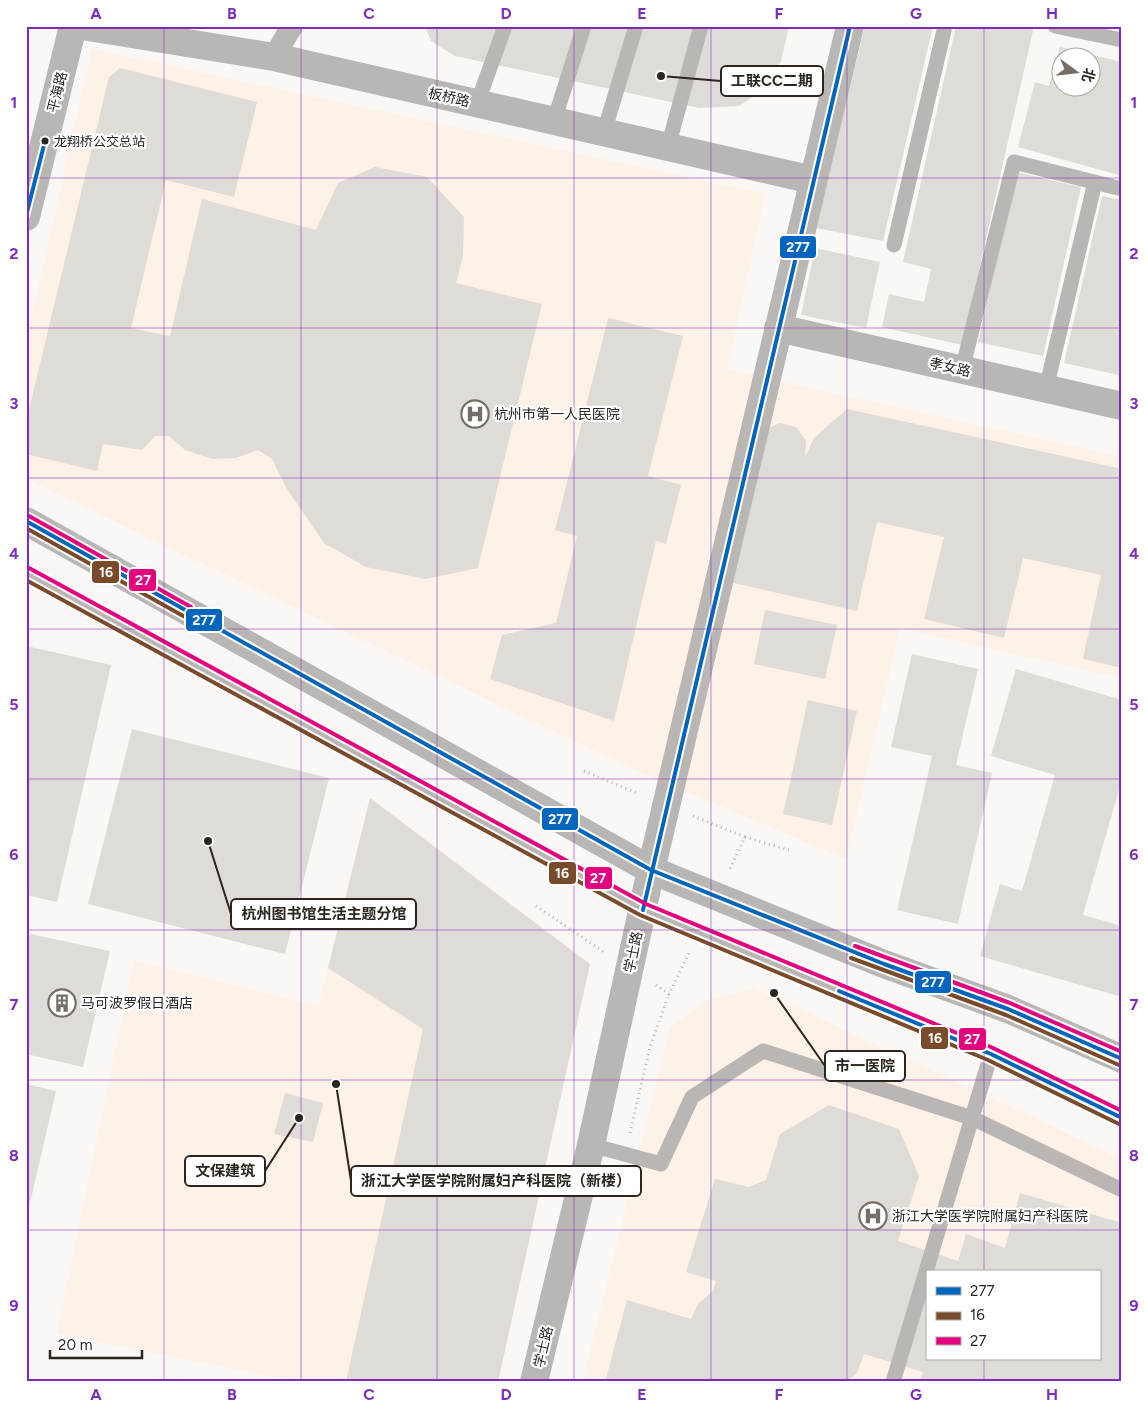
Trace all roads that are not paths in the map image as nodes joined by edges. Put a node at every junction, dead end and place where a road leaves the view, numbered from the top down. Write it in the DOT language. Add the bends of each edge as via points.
graph roads {
  1 [pos="73,26"];
  2 [pos="82,26"];
  3 [pos="292,26"];
  4 [pos="505,26"];
  5 [pos="584,26"];
  6 [pos="636,26"];
  7 [pos="701,26"];
  8 [pos="850,26"];
  9 [pos="945,26"];
  10 [pos="1055,26"];
  11 [pos="1122,40"];
  12 [pos="274,58"];
  13 [pos="477,104"];
  14 [pos="554,121"];
  15 [pos="604,132"];
  16 [pos="668,147"];
  17 [pos="813,180"];
  18 [pos="1095,182"];
  19 [pos="1122,189"];
  20 [pos="26,217"];
  21 [pos="894,245"];
  22 [pos="778,328"];
  23 [pos="962,370"];
  24 [pos="1046,389"];
  25 [pos="1122,406"];
  26 [pos="26,521"];
  27 [pos="26,574"];
  28 [pos="651,870"];
  29 [pos="643,910"];
  30 [pos="991,1054"];
  31 [pos="1122,1060"];
  32 [pos="972,1118"];
  33 [pos="1122,1118"];
  34 [pos="591,1145"];
  35 [pos="1122,1190"];
  36 [pos="927,1270"];
  37 [pos="926,1272"];
  38 [pos="534,1382"];
  39 [pos="893,1382"];
  1 -- 20 [label="main road, 平海路"];
  2 -- 12 [label="street, 板桥路"];
  3 -- 12 [label="street"];
  4 -- 13 [label="lane"];
  5 -- 14 [label="lane"];
  6 -- 15 [label="lane"];
  7 -- 16 [label="lane"];
  8 -- 17 [label="street, 学士路"];
  9 -- 21 [label="lane"];
  10 -- 11 [label="lane"];
  12 -- 13 [label="street, 板桥路"];
  13 -- 14 [label="street, 板桥路"];
  14 -- 15 [label="street, 板桥路"];
  15 -- 16 [label="street, 板桥路"];
  16 -- 17 [label="street, 板桥路"];
  17 -- 22 [label="street, 学士路"];
  18 -- 19 [label="lane"];
  18 -- 23 [label="lane" via="1014,162"];
  18 -- 24 [label="lane"];
  22 -- 23 [label="street, 孝女路"];
  22 -- 28 [label="street, 学士路"];
  23 -- 24 [label="street, 孝女路"];
  24 -- 25 [label="street, 孝女路"];
  26 -- 28 [label="main road"];
  27 -- 29 [label="lane"];
  28 -- 29 [label="street, 学士路"];
  28 -- 31 [label="main road" via="884,964 1008,1009"];
  29 -- 30 [label="lane"];
  29 -- 34 [label="street, 学士路"];
  30 -- 32 [label="lane"];
  30 -- 33 [label="lane"];
  32 -- 34 [label="lane" via="763,1051 692,1097 661,1164"];
  32 -- 35 [label="lane"];
  32 -- 36 [label="lane"];
  34 -- 38 [label="street, 学士路"];
  37 -- 39 [label="lane"];
}
